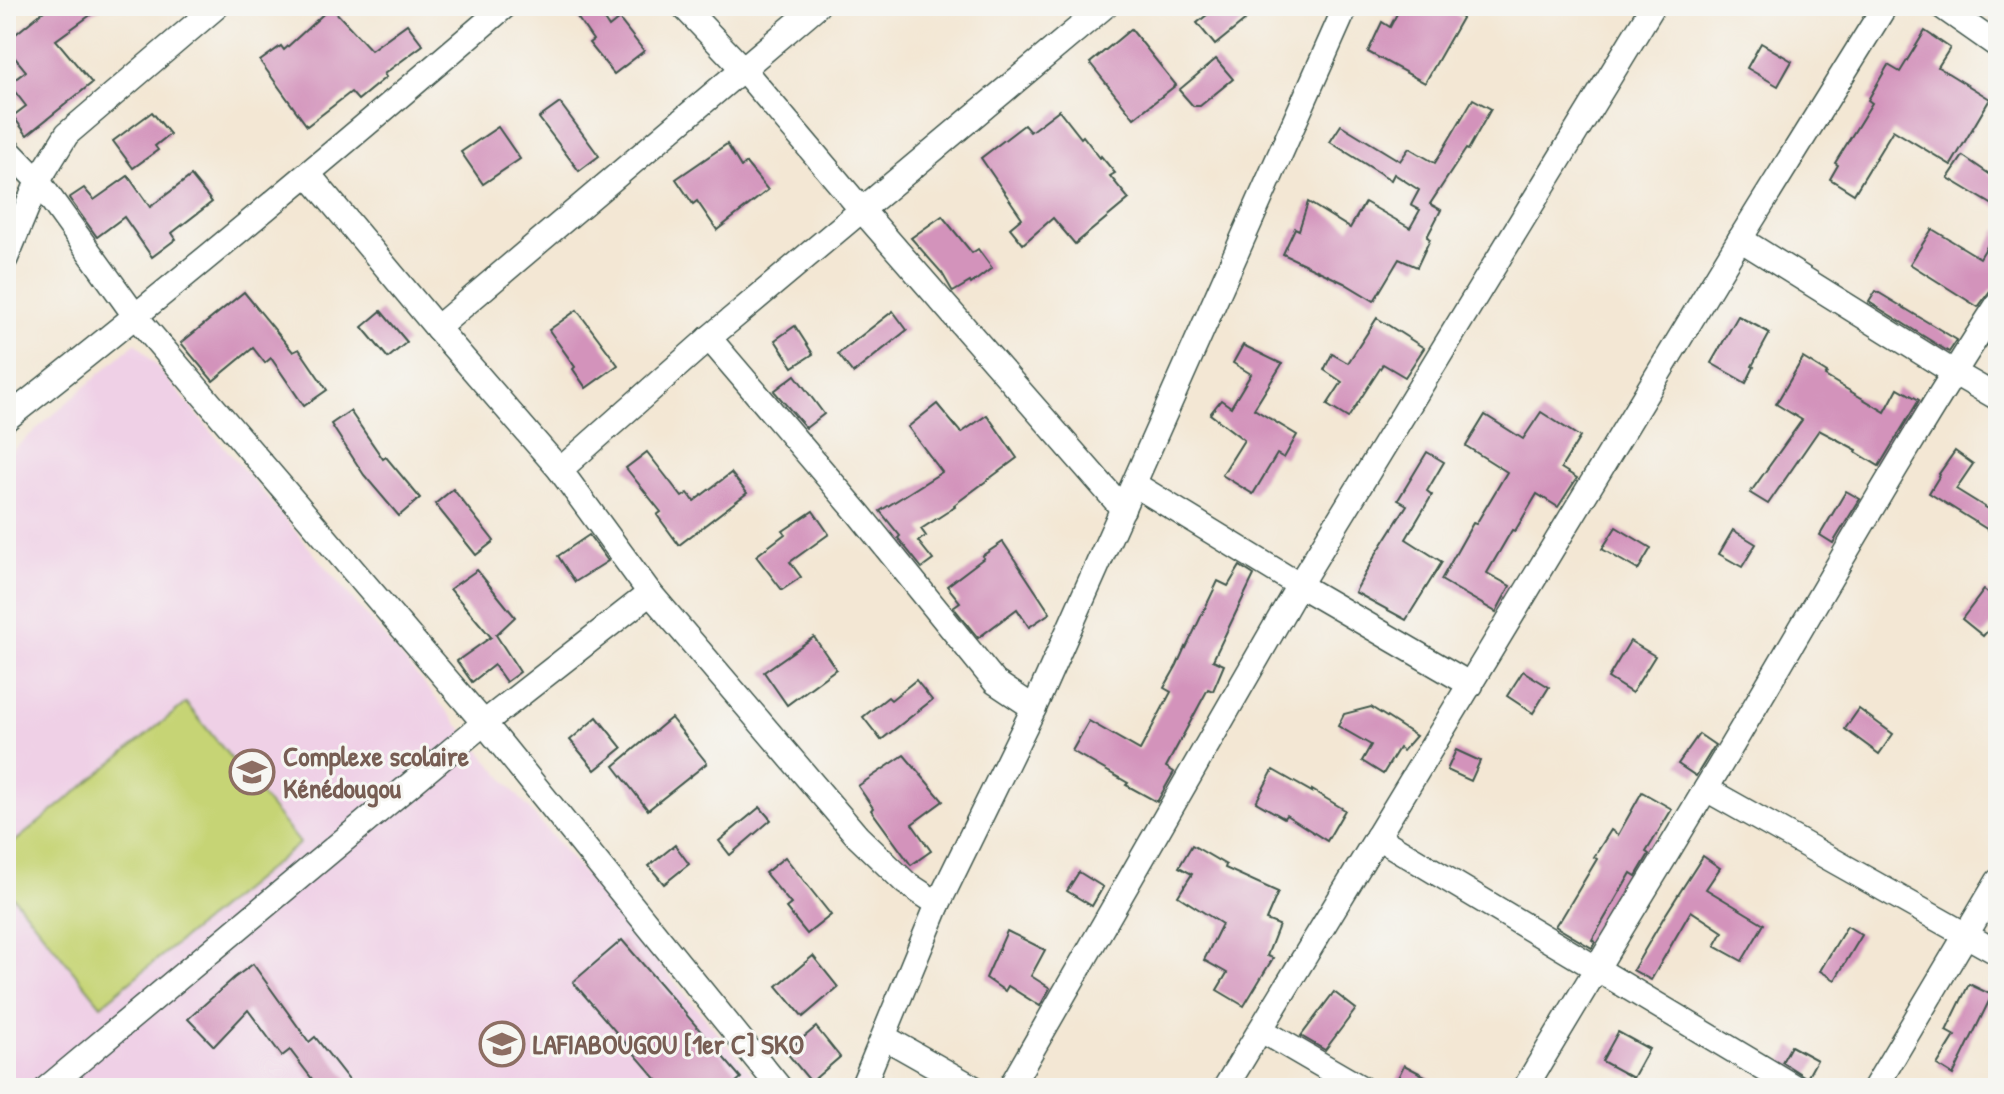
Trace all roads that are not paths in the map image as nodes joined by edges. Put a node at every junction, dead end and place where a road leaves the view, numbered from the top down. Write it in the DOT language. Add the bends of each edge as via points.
graph roads {
  1 [pos="217,6"];
  2 [pos="505,6"];
  3 [pos="683,6"];
  4 [pos="817,6"];
  5 [pos="1105,6"];
  6 [pos="1346,6"];
  7 [pos="1652,6"];
  8 [pos="1885,6"];
  9 [pos="1941,6"];
  10 [pos="1998,46"];
  11 [pos="742,68"];
  12 [pos="6,148"];
  13 [pos="309,175"];
  14 [pos="38,181"];
  15 [pos="861,209"];
  16 [pos="1740,239"];
  17 [pos="6,258"];
  18 [pos="1998,304"];
  19 [pos="136,317"];
  20 [pos="437,328"];
  21 [pos="709,338"];
  22 [pos="1953,372"];
  23 [pos="1998,398"];
  24 [pos="6,419"];
  25 [pos="560,470"];
  26 [pos="1134,484"];
  27 [pos="1123,509"];
  28 [pos="1299,585"];
  29 [pos="650,593"];
  30 [pos="1471,685"];
  31 [pos="1034,708"];
  32 [pos="484,723"];
  33 [pos="1706,789"];
  34 [pos="1377,837"];
  35 [pos="1998,881"];
  36 [pos="938,904"];
  37 [pos="1966,934"];
  38 [pos="1998,953"];
  39 [pos="1595,969"];
  40 [pos="1261,1030"];
  41 [pos="884,1037"];
  42 [pos="47,1088"];
  43 [pos="780,1088"];
  44 [pos="862,1088"];
  45 [pos="974,1088"];
  46 [pos="1010,1088"];
  47 [pos="1225,1088"];
  48 [pos="1361,1088"];
  49 [pos="1525,1088"];
  50 [pos="1796,1088"];
  51 [pos="1875,1088"];
  1 -- 14 [label="street" via="67,134"];
  2 -- 13 [label="street"];
  3 -- 11 [label="street"];
  4 -- 11 [label="street"];
  5 -- 15 [label="street"];
  6 -- 26 [label="street"];
  7 -- 28 [label="street"];
  8 -- 16 [label="street"];
  9 -- 10 [label="street"];
  11 -- 15 [label="street"];
  11 -- 20 [label="street"];
  12 -- 14 [label="street"];
  13 -- 19 [label="street"];
  13 -- 20 [label="street"];
  14 -- 17 [label="street"];
  14 -- 19 [label="street"];
  15 -- 21 [label="street"];
  15 -- 27 [label="street"];
  16 -- 22 [label="street"];
  16 -- 30 [label="street"];
  18 -- 22 [label="street"];
  19 -- 24 [label="street"];
  19 -- 32 [label="street"];
  20 -- 25 [label="street"];
  21 -- 25 [label="street"];
  21 -- 31 [label="street" via="995,682"];
  22 -- 23 [label="street"];
  22 -- 33 [label="street"];
  25 -- 29 [label="street"];
  26 -- 27 [label="street"];
  26 -- 28 [label="street"];
  27 -- 31 [label="street"];
  28 -- 30 [label="street"];
  28 -- 46 [label="street"];
  29 -- 32 [label="street"];
  29 -- 36 [label="street" via="858,837 906,883"];
  30 -- 34 [label="street"];
  31 -- 36 [label="street"];
  32 -- 42 [label="street"];
  32 -- 43 [label="street"];
  33 -- 37 [label="street"];
  33 -- 39 [label="street"];
  34 -- 39 [label="street"];
  34 -- 40 [label="street"];
  35 -- 37 [label="street"];
  36 -- 41 [label="street"];
  37 -- 38 [label="street"];
  37 -- 51 [label="street"];
  39 -- 49 [label="street"];
  39 -- 50 [label="street"];
  40 -- 47 [label="street"];
  40 -- 48 [label="street"];
  41 -- 44 [label="street"];
  41 -- 45 [label="street"];
}
